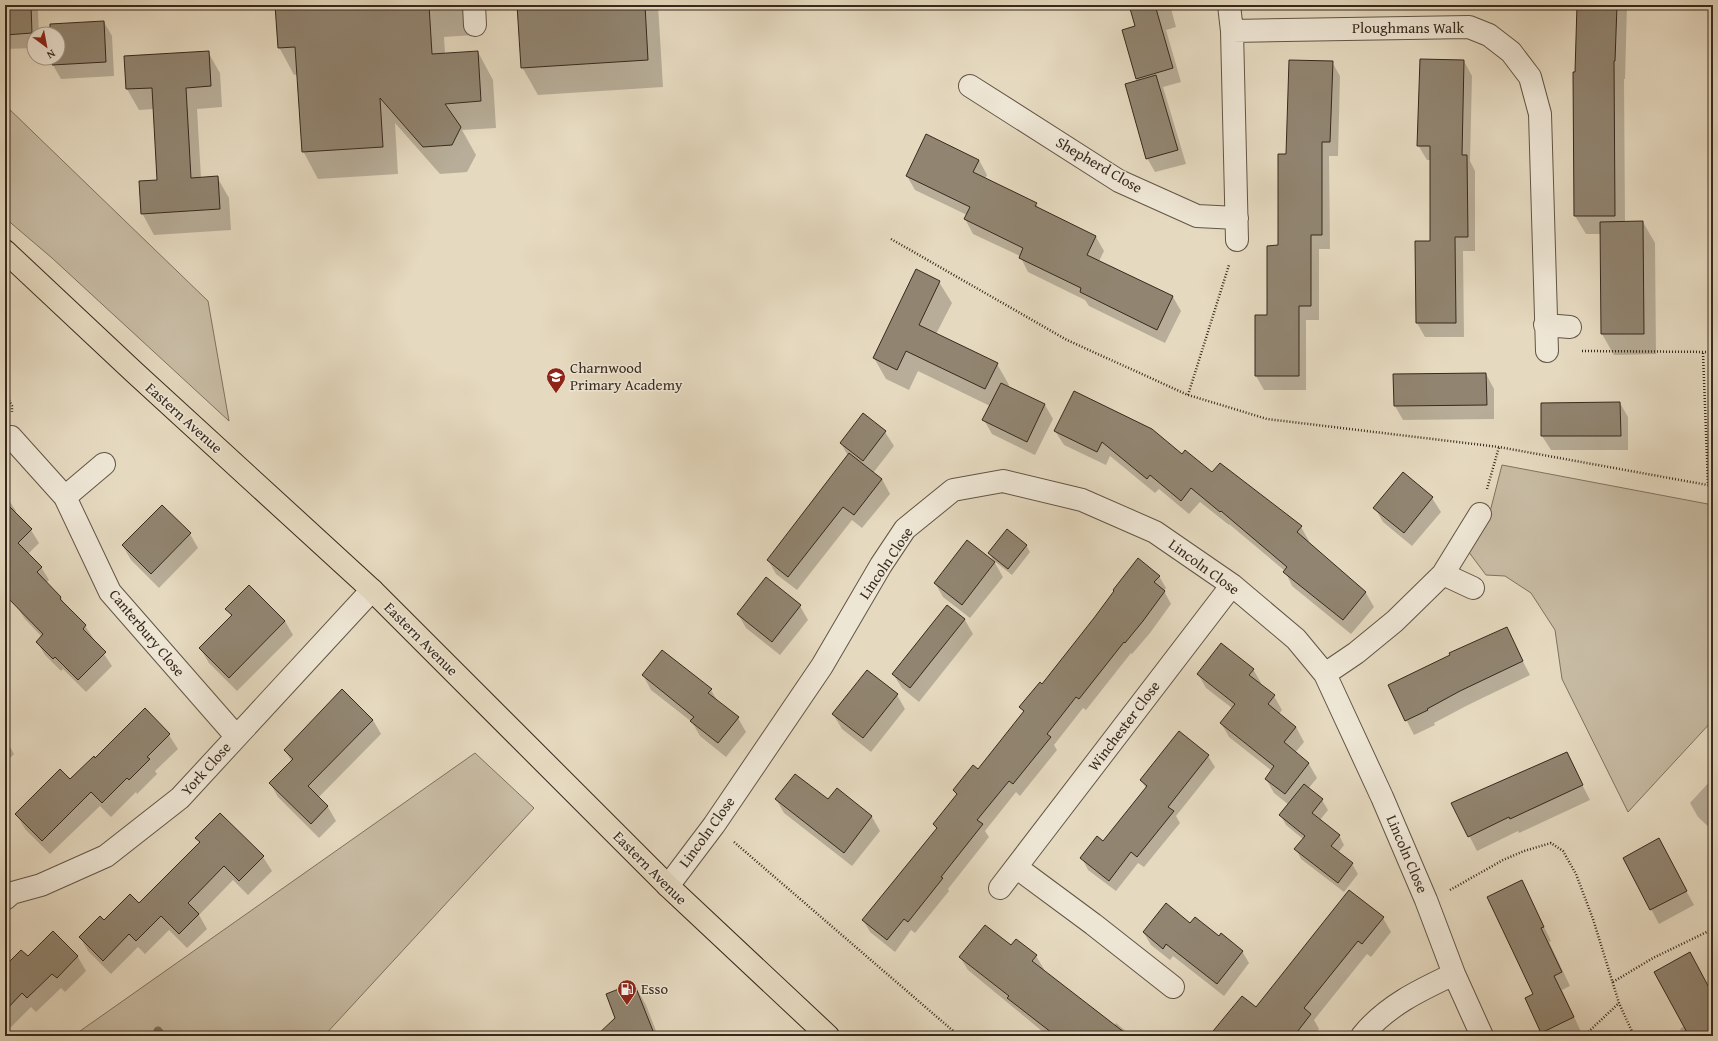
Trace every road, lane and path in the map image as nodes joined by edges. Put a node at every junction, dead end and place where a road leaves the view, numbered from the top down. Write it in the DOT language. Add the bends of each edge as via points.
graph roads {
  1 [pos="1229,5"];
  2 [pos="1232,31"];
  3 [pos="970,86"];
  4 [pos="1238,218"];
  5 [pos="891,239"];
  6 [pos="1238,240"];
  7 [pos="5,251"];
  8 [pos="1545,325"];
  9 [pos="1570,327"];
  10 [pos="1547,351"];
  11 [pos="1713,352"];
  12 [pos="1703,353"];
  13 [pos="1188,395"];
  14 [pos="11,437"];
  15 [pos="1499,447"];
  16 [pos="104,464"];
  17 [pos="1708,485"];
  18 [pos="1713,486"];
  19 [pos="65,497"];
  20 [pos="1480,514"];
  21 [pos="1443,574"];
  22 [pos="1232,585"];
  23 [pos="1473,588"];
  24 [pos="372,590"];
  25 [pos="1325,674"];
  26 [pos="236,736"];
  27 [pos="714,825"];
  28 [pos="1016,867"];
  29 [pos="668,886"];
  30 [pos="1000,888"];
  31 [pos="7,892"];
  32 [pos="1426,900"];
  33 [pos="1713,929"];
  34 [pos="1454,974"];
  35 [pos="1613,982"];
  36 [pos="1173,987"];
  37 [pos="1619,1003"];
  38 [pos="828,1036"];
  39 [pos="959,1036"];
  40 [pos="1362,1036"];
  41 [pos="1482,1036"];
  42 [pos="1584,1036"];
  43 [pos="1634,1036"];
  1 -- 2 [label="street"];
  2 -- 4 [label="street"];
  2 -- 8 [label="street, Ploughmans Walk" via="1469,27 1489,35 1511,52 1530,77 1540,114"];
  3 -- 4 [label="street, Shepherd Close" via="1119,181 1197,216"];
  4 -- 6 [label="street"];
  5 -- 13 [label="path" via="1066,340"];
  6 -- 13 [label="path"];
  7 -- 24 [label="highway, Eastern Avenue"];
  8 -- 9 [label="street"];
  8 -- 10 [label="street, Ploughmans Walk"];
  10 -- 12 [label="path"];
  11 -- 12 [label="path"];
  12 -- 17 [label="path"];
  13 -- 15 [label="path" via="1267,419"];
  14 -- 19 [label="street, Canterbury Close"];
  15 -- 17 [label="path"];
  15 -- 20 [label="path"];
  16 -- 19 [label="street"];
  17 -- 18 [label="path"];
  19 -- 26 [label="street, Canterbury Close" via="110,592"];
  20 -- 21 [label="street"];
  21 -- 23 [label="street"];
  21 -- 25 [label="street" via="1395,621"];
  22 -- 25 [label="street, Lincoln Close" via="1296,639"];
  22 -- 27 [label="street, Lincoln Close" via="1155,532 1082,500 1002,481 953,490 905,528 822,666"];
  22 -- 28 [label="street, Winchester Close"];
  24 -- 26 [label="street, York Close"];
  24 -- 29 [label="highway, Eastern Avenue"];
  25 -- 32 [label="street, Lincoln Close"];
  26 -- 31 [label="street, York Close" via="180,798 106,856 41,885"];
  27 -- 29 [label="street, Lincoln Close"];
  27 -- 39 [label="path"];
  28 -- 30 [label="street, Winchester Close"];
  28 -- 36 [label="street"];
  29 -- 38 [label="highway, Eastern Avenue"];
  32 -- 34 [label="street, Lincoln Close"];
  32 -- 35 [label="path" via="1456,887 1503,860 1551,842 1563,851 1576,874"];
  33 -- 35 [label="path" via="1653,958"];
  34 -- 40 [label="street" via="1419,990 1390,1009"];
  34 -- 41 [label="street, Lincoln Close"];
  35 -- 37 [label="path"];
  37 -- 42 [label="path"];
  37 -- 43 [label="path"];
}
